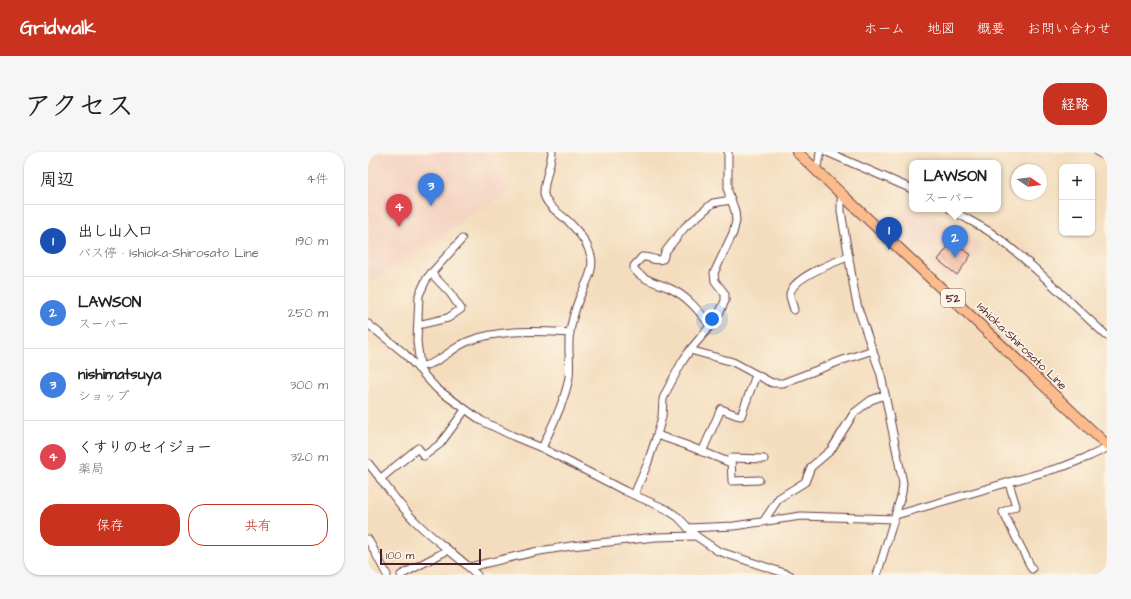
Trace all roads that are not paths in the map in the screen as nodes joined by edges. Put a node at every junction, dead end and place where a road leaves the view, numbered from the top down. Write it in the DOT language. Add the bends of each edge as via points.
graph roads {
  1 [pos="552,152"];
  2 [pos="728,152"];
  3 [pos="797,152"];
  4 [pos="820,152"];
  5 [pos="827,152"];
  6 [pos="1098,152"];
  7 [pos="1107,157"];
  8 [pos="815,169"];
  9 [pos="909,188"];
  10 [pos="842,195"];
  11 [pos="731,200"];
  12 [pos="955,212"];
  13 [pos="462,239"];
  14 [pos="849,256"];
  15 [pos="431,273"];
  16 [pos="794,310"];
  17 [pos="418,325"];
  18 [pos="369,326"];
  19 [pos="711,326"];
  20 [pos="570,333"];
  21 [pos="1107,336"];
  22 [pos="690,350"];
  23 [pos="873,350"];
  24 [pos="419,367"];
  25 [pos="756,375"];
  26 [pos="885,395"];
  27 [pos="466,410"];
  28 [pos="657,434"];
  29 [pos="1107,445"];
  30 [pos="542,448"];
  31 [pos="1107,448"];
  32 [pos="702,452"];
  33 [pos="764,459"];
  34 [pos="368,463"];
  35 [pos="732,463"];
  36 [pos="380,479"];
  37 [pos="759,480"];
  38 [pos="1009,483"];
  39 [pos="634,495"];
  40 [pos="895,517"];
  41 [pos="763,522"];
  42 [pos="688,528"];
  43 [pos="696,536"];
  44 [pos="368,539"];
  45 [pos="448,550"];
  46 [pos="470,568"];
  47 [pos="1032,569"];
  48 [pos="779,573"];
  49 [pos="387,575"];
  50 [pos="401,575"];
  51 [pos="477,575"];
  52 [pos="790,575"];
  53 [pos="877,575"];
  1 -- 20 [label="street" via="544,189 546,198 583,240 591,255 592,265 578,300"];
  2 -- 11 [label="street" via="728,191"];
  3 -- 8 [label="main road, Ishioka-Shirosato Line / 52"];
  4 -- 8 [label="street"];
  5 -- 9 [label="street"];
  6 -- 7 [label="street"];
  8 -- 10 [label="main road, Ishioka-Shirosato Line / 52"];
  10 -- 14 [label="street" via="841,211"];
  10 -- 29 [label="main road, Ishioka-Shirosato Line / 52"];
  11 -- 19 [label="street" via="736,221 714,273 715,281 725,294 726,301"];
  11 -- 19 [label="street" via="713,203 685,227 663,258 657,261 642,257 634,266 634,269 653,282 676,291 692,304"];
  12 -- 21 [label="street" via="1006,245"];
  13 -- 15 [label="street"];
  14 -- 16 [label="street" via="818,269 793,286 790,294"];
  14 -- 23 [label="street" via="854,295"];
  15 -- 17 [label="street" via="419,295"];
  15 -- 17 [label="street" via="461,309 448,318"];
  17 -- 24 [label="street"];
  18 -- 24 [label="street"];
  19 -- 22 [label="street"];
  20 -- 24 [label="street" via="499,333 469,340 433,363"];
  20 -- 30 [label="street" via="569,376"];
  22 -- 25 [label="street" via="733,362"];
  22 -- 28 [label="street" via="663,399 662,417"];
  23 -- 25 [label="street" via="783,383 772,383"];
  23 -- 26 [label="street"];
  24 -- 27 [label="street" via="437,389"];
  25 -- 32 [label="street" via="741,416 721,409"];
  26 -- 40 [label="street" via="903,483"];
  26 -- 41 [label="street" via="871,400 854,413 831,450 811,467 805,482 779,498"];
  27 -- 30 [label="street" via="491,426"];
  27 -- 36 [label="street" via="440,444 424,456 418,448"];
  28 -- 32 [label="street"];
  28 -- 39 [label="street"];
  30 -- 39 [label="street"];
  31 -- 38 [label="street" via="1065,466"];
  32 -- 35 [label="street"];
  33 -- 35 [label="street" via="731,458"];
  34 -- 36 [label="street"];
  35 -- 37 [label="street" via="732,481"];
  36 -- 45 [label="street" via="415,521"];
  38 -- 40 [label="street" via="938,502"];
  38 -- 47 [label="street" via="1016,506 1003,512"];
  39 -- 42 [label="street" via="666,509"];
  40 -- 41 [label="street" via="801,516"];
  40 -- 53 [label="street"];
  41 -- 42 [label="street"];
  42 -- 43 [label="street"];
  43 -- 46 [label="street" via="652,537 571,546 534,552"];
  43 -- 48 [label="street" via="718,551"];
  44 -- 49 [label="street"];
  45 -- 46 [label="street"];
  45 -- 50 [label="street"];
  46 -- 51 [label="street"];
  48 -- 52 [label="street"];
}
